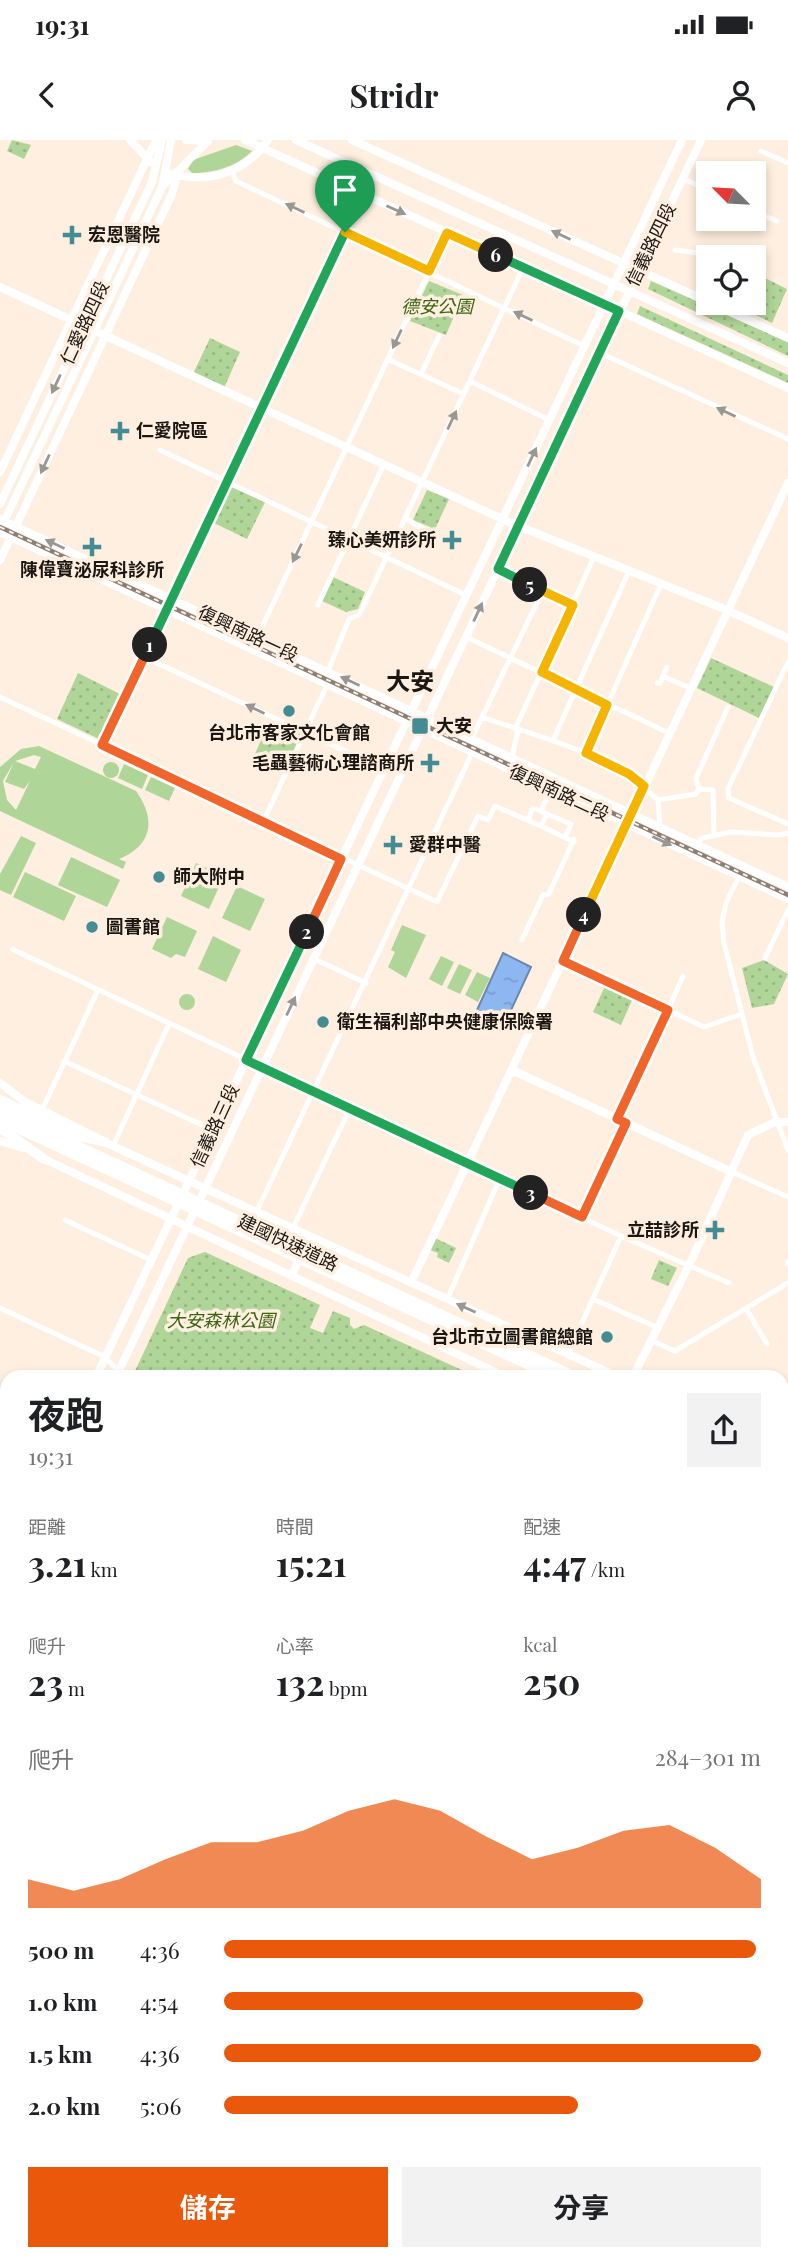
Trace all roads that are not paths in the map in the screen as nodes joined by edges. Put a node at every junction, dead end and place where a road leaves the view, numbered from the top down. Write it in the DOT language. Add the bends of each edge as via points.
graph roads {
  1 [pos="130,140"];
  2 [pos="156,140"];
  3 [pos="162,140"];
  4 [pos="171,140"];
  5 [pos="186,140"];
  6 [pos="245,140"];
  7 [pos="268,140"];
  8 [pos="296,140"];
  9 [pos="352,140"];
  10 [pos="682,140"];
  11 [pos="701,140"];
  12 [pos="209,141"];
  13 [pos="262,148"];
  14 [pos="761,151"];
  15 [pos="148,160"];
  16 [pos="788,163"];
  17 [pos="156,166"];
  18 [pos="232,171"];
  19 [pos="172,173"];
  20 [pos="683,178"];
  21 [pos="696,184"];
  22 [pos="362,195"];
  23 [pos="766,216"];
  24 [pos="777,221"];
  25 [pos="345,232"];
  26 [pos="447,233"];
  27 [pos="675,250"];
  28 [pos="696,253"];
  29 [pos="623,263"];
  30 [pos="523,268"];
  31 [pos="639,270"];
  32 [pos="429,271"];
  33 [pos="614,284"];
  34 [pos="0,287"];
  35 [pos="629,291"];
  36 [pos="696,296"];
  37 [pos="604,304"];
  38 [pos="504,307"];
  39 [pos="619,311"];
  40 [pos="738,315"];
  41 [pos="72,320"];
  42 [pos="83,326"];
  43 [pos="94,331"];
  44 [pos="106,336"];
  45 [pos="439,336"];
  46 [pos="788,338"];
  47 [pos="584,345"];
  48 [pos="600,353"];
  49 [pos="387,359"];
  50 [pos="788,363"];
  51 [pos="421,374"];
  52 [pos="470,382"];
  53 [pos="788,388"];
  54 [pos="464,394"];
  55 [pos="262,408"];
  56 [pos="549,420"];
  57 [pos="788,439"];
  58 [pos="346,447"];
  59 [pos="160,450"];
  60 [pos="384,464"];
  61 [pos="0,472"];
  62 [pos="228,482"];
  63 [pos="423,482"];
  64 [pos="788,483"];
  65 [pos="0,504"];
  66 [pos="405,518"];
  67 [pos="502,519"];
  68 [pos="2,520"];
  69 [pos="312,521"];
  70 [pos="16,526"];
  71 [pos="518,526"];
  72 [pos="0,531"];
  73 [pos="11,537"];
  74 [pos="436,537"];
  75 [pos="348,538"];
  76 [pos="387,556"];
  77 [pos="594,557"];
  78 [pos="0,560"];
  79 [pos="498,569"];
  80 [pos="629,571"];
  81 [pos="661,584"];
  82 [pos="543,590"];
  83 [pos="467,595"];
  84 [pos="173,599"];
  85 [pos="318,605"];
  86 [pos="573,605"];
  87 [pos="167,609"];
  88 [pos="727,610"];
  89 [pos="466,637"];
  90 [pos="257,638"];
  91 [pos="788,638"];
  92 [pos="144,657"];
  93 [pos="511,657"];
  94 [pos="788,662"];
  95 [pos="667,667"];
  96 [pos="328,671"];
  97 [pos="542,672"];
  98 [pos="663,676"];
  99 [pos="657,683"];
  100 [pos="327,685"];
  101 [pos="576,689"];
  102 [pos="692,689"];
  103 [pos="0,697"];
  104 [pos="607,705"];
  105 [pos="728,706"];
  106 [pos="420,714"];
  107 [pos="482,718"];
  108 [pos="406,722"];
  109 [pos="422,729"];
  110 [pos="516,730"];
  111 [pos="305,732"];
  112 [pos="669,733"];
  113 [pos="472,738"];
  114 [pos="554,738"];
  115 [pos="102,745"];
  116 [pos="472,753"];
  117 [pos="586,753"];
  118 [pos="512,757"];
  119 [pos="384,769"];
  120 [pos="644,786"];
  121 [pos="551,789"];
  122 [pos="699,789"];
  123 [pos="658,800"];
  124 [pos="544,813"];
  125 [pos="631,813"];
  126 [pos="527,820"];
  127 [pos="263,822"];
  128 [pos="626,824"];
  129 [pos="788,824"];
  130 [pos="541,826"];
  131 [pos="660,827"];
  132 [pos="788,832"];
  133 [pos="714,836"];
  134 [pos="565,838"];
  135 [pos="698,844"];
  136 [pos="341,859"];
  137 [pos="358,866"];
  138 [pos="744,866"];
  139 [pos="738,876"];
  140 [pos="788,887"];
  141 [pos="410,890"];
  142 [pos="788,899"];
  143 [pos="788,911"];
  144 [pos="522,940"];
  145 [pos="12,949"];
  146 [pos="765,958"];
  147 [pos="314,959"];
  148 [pos="563,961"];
  149 [pos="684,976"];
  150 [pos="366,983"];
  151 [pos="98,990"];
  152 [pos="668,1010"];
  153 [pos="742,1014"];
  154 [pos="169,1024"];
  155 [pos="246,1060"];
  156 [pos="64,1061"];
  157 [pos="262,1068"];
  158 [pos="512,1070"];
  159 [pos="0,1083"];
  160 [pos="314,1091"];
  161 [pos="136,1095"];
  162 [pos="0,1100"];
  163 [pos="350,1108"];
  164 [pos="0,1110"];
  165 [pos="42,1110"];
  166 [pos="788,1113"];
  167 [pos="617,1119"];
  168 [pos="0,1120"];
  169 [pos="782,1122"];
  170 [pos="626,1123"];
  171 [pos="0,1128"];
  172 [pos="213,1130"];
  173 [pos="0,1141"];
  174 [pos="110,1144"];
  175 [pos="788,1150"];
  176 [pos="44,1159"];
  177 [pos="468,1163"];
  178 [pos="732,1172"];
  179 [pos="500,1178"];
  180 [pos="93,1181"];
  181 [pos="197,1185"];
  182 [pos="788,1197"];
  183 [pos="256,1213"];
  184 [pos="172,1217"];
  185 [pos="582,1217"];
  186 [pos="65,1220"];
  187 [pos="184,1224"];
  188 [pos="292,1229"];
  189 [pos="621,1236"];
  190 [pos="309,1237"];
  191 [pos="151,1260"];
  192 [pos="688,1266"];
  193 [pos="292,1275"];
  194 [pos="411,1283"];
  195 [pos="729,1283"];
  196 [pos="788,1283"];
  197 [pos="593,1299"];
  198 [pos="447,1300"];
  199 [pos="0,1308"];
  200 [pos="747,1310"];
  201 [pos="656,1328"];
  202 [pos="650,1340"];
  203 [pos="767,1344"];
  204 [pos="568,1354"];
  205 [pos="105,1357"];
  206 [pos="99,1370"];
  207 [pos="115,1370"];
  208 [pos="120,1370"];
  209 [pos="491,1370"];
  210 [pos="538,1370"];
  211 [pos="561,1370"];
  212 [pos="603,1370"];
  213 [pos="636,1370"];
  1 -- 15 [label="main road"];
  2 -- 15 [label="main road, 仁愛路四段"];
  3 -- 17 [label="main road, 仁愛路四段"];
  4 -- 19 [label="main road, 仁愛路四段"];
  5 -- 12 [label="main road"];
  6 -- 13 [label="main road"];
  7 -- 13 [label="main road"];
  8 -- 33 [label="main road"];
  29 -- 9 [label="main road, one-way"];
  10 -- 29 [label="main road, 信義路四段"];
  11 -- 20 [label="main road, 信義路四段"];
  12 -- 19 [label="main road, 仁愛路四段"];
  13 -- 18 [label="main road"];
  13 -- 22 [label="main road"];
  14 -- 16 [label="street"];
  15 -- 17 [label="main road"];
  15 -- 41 [label="main road, 仁愛路四段"];
  17 -- 19 [label="main road"];
  17 -- 42 [label="main road, 仁愛路四段"];
  18 -- 19 [label="main road" via="206,178"];
  25 -- 18 [label="street, one-way" via="236,181"];
  19 -- 43 [label="main road, 仁愛路四段"];
  19 -- 44 [label="main road, 仁愛路四段" via="172,194"];
  20 -- 21 [label="street"];
  20 -- 31 [label="main road, 信義路四段"];
  22 -- 25 [label="main road"];
  22 -- 26 [label="main road, one-way"];
  23 -- 24 [label="street"];
  25 -- 32 [label="street"];
  25 -- 55 [label="main road"];
  26 -- 30 [label="main road"];
  26 -- 32 [label="street"];
  27 -- 28 [label="street"];
  29 -- 31 [label="main road"];
  29 -- 33 [label="main road, 信義路四段"];
  30 -- 37 [label="main road"];
  30 -- 38 [label="street"];
  31 -- 35 [label="main road, 信義路四段"];
  31 -- 36 [label="main road"];
  32 -- 38 [label="street"];
  32 -- 49 [label="street, one-way"];
  33 -- 35 [label="main road"];
  33 -- 37 [label="main road, 信義路四段"];
  34 -- 41 [label="main road"];
  35 -- 39 [label="main road, 信義路四段"];
  35 -- 50 [label="main road"];
  37 -- 39 [label="main road"];
  37 -- 47 [label="main road, 信義路四段"];
  47 -- 38 [label="street, one-way"];
  38 -- 52 [label="street"];
  39 -- 48 [label="main road, 信義路四段"];
  39 -- 53 [label="main road"];
  40 -- 46 [label="main road"];
  41 -- 42 [label="main road"];
  41 -- 61 [label="main road, 仁愛路四段"];
  42 -- 43 [label="main road"];
  42 -- 65 [label="main road, 仁愛路四段, one-way"];
  43 -- 44 [label="main road"];
  43 -- 68 [label="main road, 仁愛路四段"];
  44 -- 55 [label="main road"];
  44 -- 70 [label="main road, 仁愛路四段, one-way"];
  45 -- 51 [label="street"];
  47 -- 56 [label="main road, 信義路四段"];
  57 -- 48 [label="street, one-way"];
  48 -- 71 [label="main road, 信義路四段"];
  49 -- 51 [label="street"];
  49 -- 58 [label="street"];
  51 -- 54 [label="street"];
  52 -- 54 [label="street"];
  52 -- 56 [label="street"];
  63 -- 54 [label="street, one-way"];
  55 -- 58 [label="main road"];
  55 -- 62 [label="main road"];
  67 -- 56 [label="main road, 信義路四段, one-way"];
  58 -- 60 [label="main road"];
  58 -- 69 [label="street"];
  59 -- 62 [label="street"];
  60 -- 63 [label="main road"];
  60 -- 75 [label="street"];
  62 -- 69 [label="street"];
  62 -- 84 [label="main road"];
  63 -- 66 [label="street"];
  63 -- 67 [label="main road"];
  64 -- 88 [label="main road"];
  66 -- 74 [label="street"];
  66 -- 76 [label="street"];
  67 -- 71 [label="main road"];
  67 -- 83 [label="main road, 信義路四段"];
  68 -- 70 [label="main road, 復興南路一段"];
  68 -- 72 [label="main road, 仁愛路四段"];
  69 -- 75 [label="street"];
  69 -- 90 [label="street, one-way"];
  70 -- 73 [label="main road, 仁愛路四段"];
  84 -- 70 [label="main road, 復興南路一段, one-way"];
  71 -- 77 [label="main road"];
  71 -- 79 [label="main road, 信義路四段"];
  72 -- 73 [label="main road, 復興南路一段"];
  73 -- 78 [label="main road, 仁愛路四段"];
  73 -- 87 [label="main road, 復興南路一段"];
  75 -- 76 [label="street"];
  75 -- 85 [label="street"];
  76 -- 83 [label="street"];
  76 -- 96 [label="street" via="359,615 349,620"];
  77 -- 80 [label="main road"];
  77 -- 86 [label="street"];
  79 -- 82 [label="street"];
  89 -- 79 [label="main road, 信義路四段, one-way"];
  80 -- 81 [label="main road"];
  80 -- 101 [label="street"];
  81 -- 88 [label="main road"];
  81 -- 104 [label="street"];
  82 -- 86 [label="street"];
  82 -- 93 [label="street"];
  83 -- 106 [label="main road, 信義路四段"];
  84 -- 87 [label="main road"];
  84 -- 90 [label="main road, 復興南路一段"];
  86 -- 97 [label="street"];
  87 -- 92 [label="main road"];
  87 -- 100 [label="main road, 復興南路一段"];
  88 -- 91 [label="main road"];
  88 -- 102 [label="main road"];
  89 -- 93 [label="street"];
  89 -- 106 [label="main road, 信義路四段"];
  90 -- 96 [label="main road, 復興南路一段"];
  111 -- 92 [label="street, one-way"];
  92 -- 115 [label="main road"];
  93 -- 97 [label="street"];
  93 -- 107 [label="street"];
  94 -- 129 [label="street" via="728,789 729,798"];
  95 -- 98 [label="street"];
  106 -- 96 [label="main road, 復興南路一段, one-way"];
  97 -- 101 [label="street"];
  97 -- 110 [label="street"];
  98 -- 99 [label="street"];
  98 -- 102 [label="street"];
  100 -- 108 [label="main road, 復興南路一段"];
  100 -- 111 [label="street"];
  101 -- 104 [label="street"];
  101 -- 114 [label="street"];
  102 -- 112 [label="main road"];
  103 -- 115 [label="street"];
  104 -- 112 [label="street"];
  104 -- 117 [label="street"];
  105 -- 122 [label="street" via="696,778"];
  106 -- 108 [label="main road, 信義路四段"];
  106 -- 109 [label="main road, 信義路四段"];
  106 -- 113 [label="main road, 復興南路二段"];
  107 -- 110 [label="street"];
  107 -- 113 [label="street"];
  108 -- 109 [label="main road, 復興南路二段"];
  108 -- 119 [label="main road, 信義路三段"];
  109 -- 116 [label="main road, 復興南路二段"];
  109 -- 137 [label="main road, 信義路三段"];
  110 -- 114 [label="street"];
  110 -- 118 [label="street"];
  111 -- 119 [label="street"];
  111 -- 127 [label="street"];
  112 -- 120 [label="main road"];
  113 -- 118 [label="main road, 復興南路二段"];
  114 -- 117 [label="street"];
  115 -- 127 [label="street"];
  116 -- 121 [label="main road, 復興南路二段"];
  116 -- 141 [label="street"];
  117 -- 120 [label="street"];
  118 -- 125 [label="main road, 復興南路二段"];
  119 -- 136 [label="main road, 信義路三段"];
  120 -- 123 [label="street"];
  120 -- 125 [label="main road"];
  121 -- 124 [label="street"];
  121 -- 128 [label="main road, 復興南路二段"];
  122 -- 123 [label="street" via="696,794"];
  122 -- 133 [label="street" via="713,790"];
  123 -- 131 [label="street"];
  124 -- 126 [label="street" via="533,807"];
  124 -- 130 [label="street"];
  124 -- 134 [label="street" via="570,824"];
  125 -- 128 [label="main road"];
  125 -- 131 [label="main road, 復興南路二段"];
  126 -- 130 [label="street"];
  126 -- 141 [label="street" via="495,806 488,820 478,816 437,902"];
  127 -- 136 [label="street"];
  128 -- 139 [label="main road, 復興南路二段, one-way"];
  128 -- 148 [label="main road"];
  130 -- 134 [label="street"];
  131 -- 135 [label="main road, 復興南路二段"];
  132 -- 133 [label="street"];
  133 -- 135 [label="street" via="702,838"];
  134 -- 144 [label="street" via="573,842"];
  135 -- 138 [label="main road, 復興南路二段"];
  136 -- 137 [label="street"];
  136 -- 155 [label="main road, 信義路三段"];
  137 -- 141 [label="street"];
  137 -- 147 [label="main road, 信義路三段"];
  138 -- 139 [label="street"];
  138 -- 140 [label="main road, 復興南路二段"];
  139 -- 142 [label="main road, 復興南路二段"];
  139 -- 153 [label="street" via="722,923"];
  141 -- 150 [label="street"];
  143 -- 146 [label="street"];
  145 -- 151 [label="street"];
  147 -- 150 [label="street"];
  157 -- 147 [label="main road, 信義路三段, one-way"];
  148 -- 152 [label="street"];
  148 -- 158 [label="main road"];
  149 -- 152 [label="street"];
  150 -- 160 [label="street"];
  151 -- 154 [label="street"];
  151 -- 156 [label="street"];
  152 -- 153 [label="street" via="704,1027"];
  152 -- 167 [label="street"];
  153 -- 169 [label="street"];
  154 -- 155 [label="street"];
  154 -- 161 [label="street"];
  155 -- 157 [label="street"];
  155 -- 172 [label="main road, 信義路三段"];
  156 -- 161 [label="street"];
  156 -- 165 [label="street"];
  157 -- 160 [label="street"];
  157 -- 181 [label="main road, 信義路三段"];
  158 -- 167 [label="main road"];
  158 -- 177 [label="main road"];
  159 -- 165 [label="main road"];
  160 -- 163 [label="street"];
  160 -- 183 [label="street"];
  161 -- 172 [label="street"];
  161 -- 174 [label="street"];
  162 -- 174 [label="highway" via="79,1136"];
  163 -- 177 [label="street"];
  163 -- 188 [label="street"];
  164 -- 211 [label="highway, 建國快速道路"];
  165 -- 174 [label="main road"];
  166 -- 169 [label="main road"];
  167 -- 170 [label="main road"];
  168 -- 210 [label="highway, 建國快速道路"];
  169 -- 175 [label="street"];
  169 -- 178 [label="main road" via="748,1136"];
  170 -- 178 [label="main road"];
  170 -- 185 [label="street"];
  171 -- 176 [label="highway"];
  172 -- 181 [label="main road, 信義路三段"];
  173 -- 176 [label="main road"];
  174 -- 180 [label="street"];
  174 -- 181 [label="main road"];
  176 -- 180 [label="main road"];
  177 -- 179 [label="street"];
  177 -- 194 [label="main road"];
  178 -- 182 [label="street"];
  178 -- 192 [label="main road"];
  179 -- 185 [label="street"];
  179 -- 198 [label="street"];
  180 -- 184 [label="main road"];
  181 -- 183 [label="main road"];
  181 -- 184 [label="main road, 信義路三段"];
  181 -- 187 [label="main road, 信義路三段"];
  183 -- 188 [label="main road"];
  184 -- 187 [label="main road"];
  184 -- 191 [label="main road, 信義路三段"];
  185 -- 189 [label="street"];
  186 -- 191 [label="street"];
  187 -- 193 [label="main road"];
  187 -- 208 [label="main road, 信義路三段"];
  188 -- 190 [label="main road"];
  189 -- 192 [label="street"];
  189 -- 197 [label="street"];
  190 -- 193 [label="main road"];
  190 -- 194 [label="main road"];
  191 -- 205 [label="main road, 信義路三段"];
  192 -- 195 [label="street"];
  192 -- 201 [label="main road"];
  193 -- 209 [label="main road"];
  194 -- 198 [label="main road"];
  196 -- 200 [label="street"];
  197 -- 201 [label="street"];
  197 -- 204 [label="street"];
  204 -- 198 [label="main road, one-way"];
  199 -- 205 [label="street"];
  200 -- 202 [label="street" via="675,1351"];
  200 -- 203 [label="street"];
  201 -- 202 [label="main road"];
  202 -- 213 [label="main road"];
  204 -- 212 [label="main road"];
  205 -- 206 [label="main road, 信義路三段"];
  205 -- 207 [label="street"];
}
